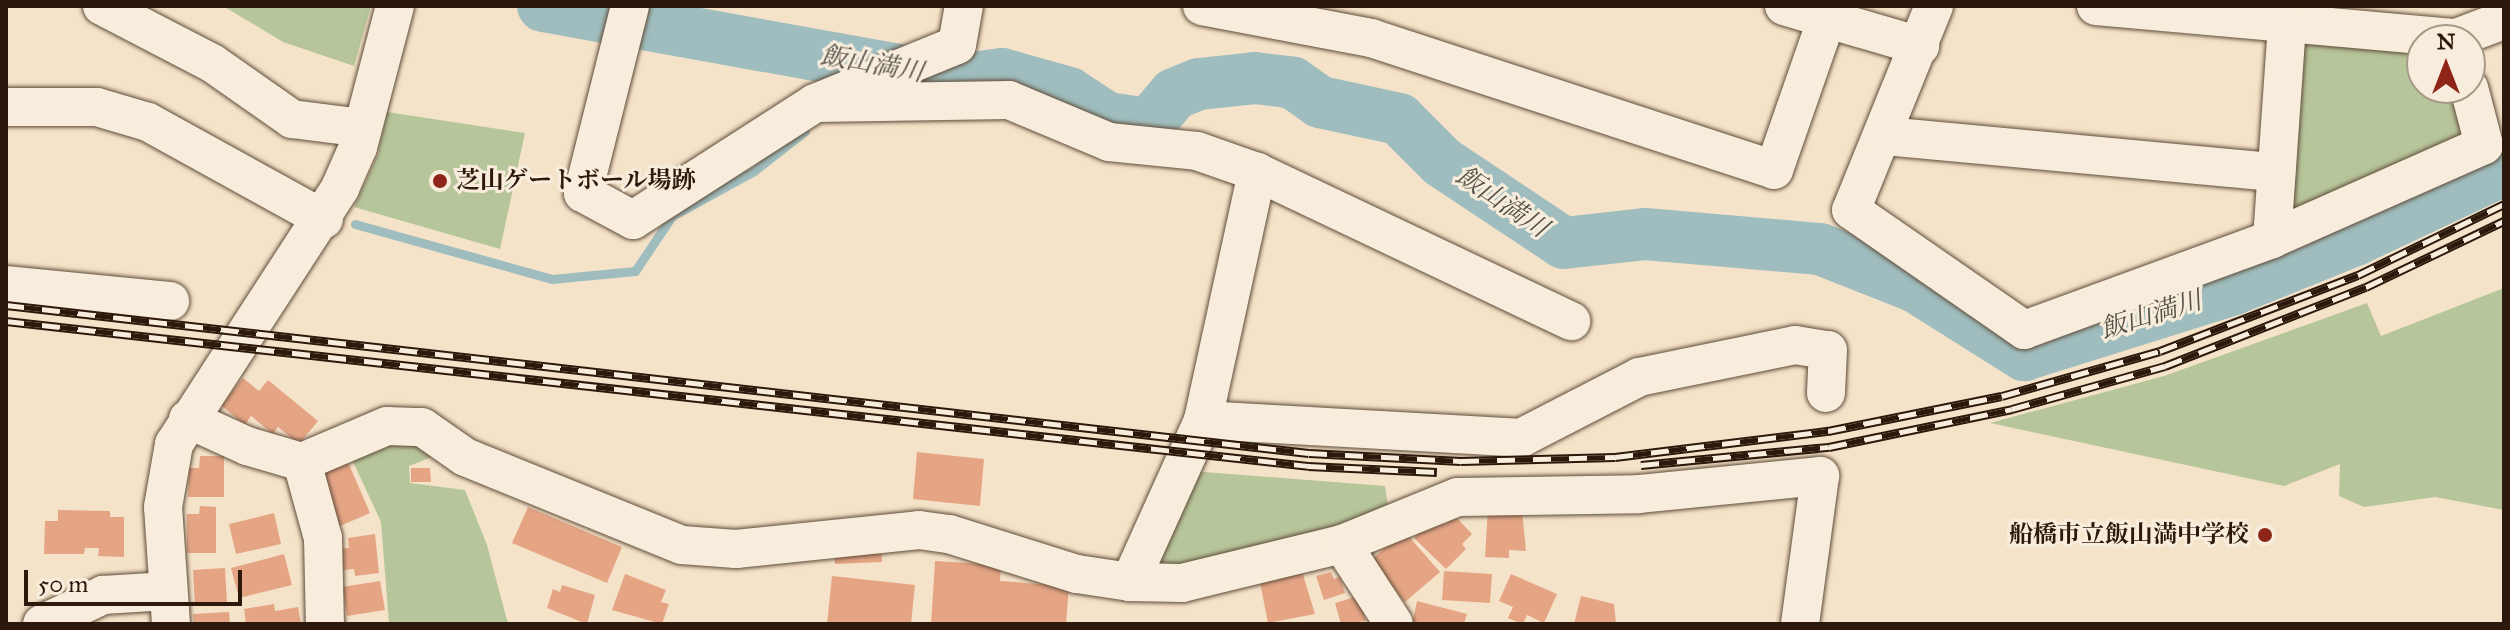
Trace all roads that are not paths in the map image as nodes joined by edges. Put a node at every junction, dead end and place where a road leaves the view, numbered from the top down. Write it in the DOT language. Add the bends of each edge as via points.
graph roads {
  1 [pos="102,6"];
  2 [pos="395,6"];
  3 [pos="964,6"];
  4 [pos="1202,6"];
  5 [pos="1784,6"];
  6 [pos="1934,6"];
  7 [pos="2096,6"];
  8 [pos="1830,13"];
  9 [pos="2504,20"];
  10 [pos="1374,22"];
  11 [pos="626,23"];
  12 [pos="2478,24"];
  13 [pos="2287,26"];
  14 [pos="2406,27"];
  15 [pos="1920,46"];
  16 [pos="815,103"];
  17 [pos="2473,104"];
  18 [pos="6,107"];
  19 [pos="362,128"];
  20 [pos="1885,136"];
  21 [pos="1257,172"];
  22 [pos="2276,172"];
  23 [pos="324,219"];
  24 [pos="2272,239"];
  25 [pos="6,285"];
  26 [pos="170,301"];
  27 [pos="1571,321"];
  28 [pos="1826,393"];
  29 [pos="188,419"];
  30 [pos="1203,420"];
  31 [pos="302,462"];
  32 [pos="1342,544"];
  33 [pos="1130,582"];
  34 [pos="169,608"];
  35 [pos="42,624"];
  36 [pos="325,624"];
  37 [pos="1394,624"];
  38 [pos="1800,624"];
  1 -- 19 [label="street" via="212,63 292,119"];
  2 -- 19 [label="street"];
  3 -- 16 [label="street" via="957,45"];
  4 -- 10 [label="street"];
  5 -- 8 [label="street"];
  6 -- 15 [label="street"];
  7 -- 13 [label="street"];
  8 -- 10 [label="street" via="1774,170"];
  8 -- 15 [label="street"];
  9 -- 12 [label="street"];
  11 -- 16 [label="street" via="583,193 633,220 742,155"];
  13 -- 14 [label="street"];
  13 -- 22 [label="street"];
  15 -- 20 [label="street"];
  16 -- 21 [label="street" via="1009,100 1109,142 1197,151"];
  17 -- 24 [label="street" via="2484,145"];
  18 -- 23 [label="street" via="97,107 148,122"];
  19 -- 23 [label="street"];
  20 -- 22 [label="street"];
  20 -- 24 [label="street" via="1851,210 2024,330"];
  21 -- 27 [label="street"];
  21 -- 30 [label="street"];
  22 -- 24 [label="street"];
  23 -- 29 [label="street"];
  25 -- 26 [label="street"];
  28 -- 30 [label="street" via="1828,350 1795,345 1639,377 1521,438"];
  29 -- 31 [label="street" via="247,446"];
  29 -- 34 [label="street" via="165,475"];
  30 -- 33 [label="street"];
  31 -- 33 [label="street" via="387,426 407,424 422,427 479,463 682,545 736,549 919,530 949,534 1077,574"];
  31 -- 36 [label="street" via="323,538"];
  32 -- 33 [label="street" via="1182,583"];
  32 -- 37 [label="street"];
  32 -- 38 [label="street" via="1458,497 1639,494 1820,476"];
  34 -- 35 [label="street" via="103,595"];
}
